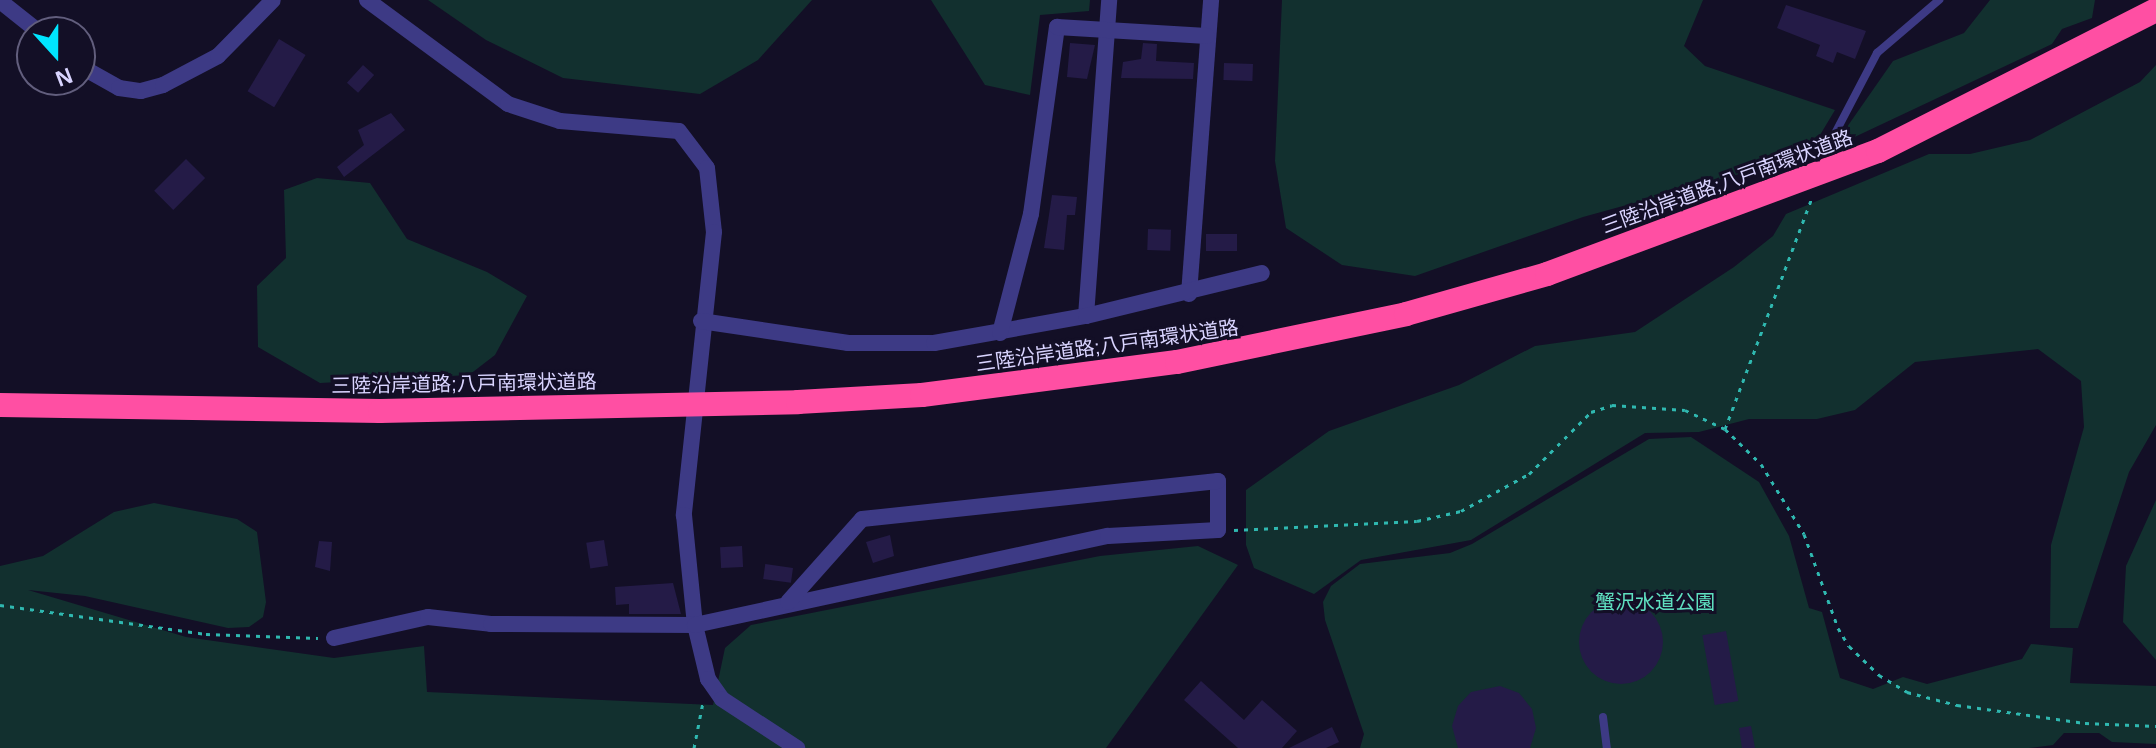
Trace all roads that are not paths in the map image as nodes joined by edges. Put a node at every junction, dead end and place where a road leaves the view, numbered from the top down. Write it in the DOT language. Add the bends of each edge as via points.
graph roads {
  1 [pos="273,0"];
  2 [pos="367,0"];
  3 [pos="1109,0"];
  4 [pos="1211,0"];
  5 [pos="1939,0"];
  6 [pos="0,1"];
  7 [pos="2156,10"];
  8 [pos="19,16"];
  9 [pos="1106,31"];
  10 [pos="1207,36"];
  11 [pos="96,75"];
  12 [pos="1830,143"];
  13 [pos="1262,273"];
  14 [pos="1189,294"];
  15 [pos="1086,316"];
  16 [pos="701,321"];
  17 [pos="1000,333"];
  18 [pos="0,405"];
  19 [pos="788,602"];
  20 [pos="695,625"];
  21 [pos="334,638"];
  22 [pos="1603,717"];
  23 [pos="797,748"];
  24 [pos="1607,748"];
  1 -- 11 [label="street" via="218,56 163,85 141,91 119,88"];
  2 -- 16 [label="street" via="508,104 534,115 679,131 707,168 714,202"];
  3 -- 9 [label="street"];
  4 -- 10 [label="street"];
  5 -- 12 [label="lane" via="1877,53"];
  6 -- 8 [label="street"];
  7 -- 18 [label="highway, 三陸沿岸道路;八戸南環状道路" via="1878,151 1772,193 1547,274 1286,342 1061,380 798,402 380,411"];
  9 -- 10 [label="street"];
  9 -- 15 [label="street"];
  9 -- 17 [label="street" via="1057,27 1052,35 1031,214"];
  10 -- 14 [label="street"];
  13 -- 14 [label="street"];
  14 -- 15 [label="street"];
  15 -- 17 [label="street"];
  16 -- 17 [label="street" via="848,343 934,343"];
  16 -- 20 [label="street" via="684,515"];
  19 -- 19 [label="street" via="1108,536 1218,530 1218,481 862,519"];
  19 -- 20 [label="street"];
  20 -- 21 [label="street" via="491,624 428,617"];
  20 -- 23 [label="street" via="708,679 722,699"];
  22 -- 24 [label="lane"];
}
